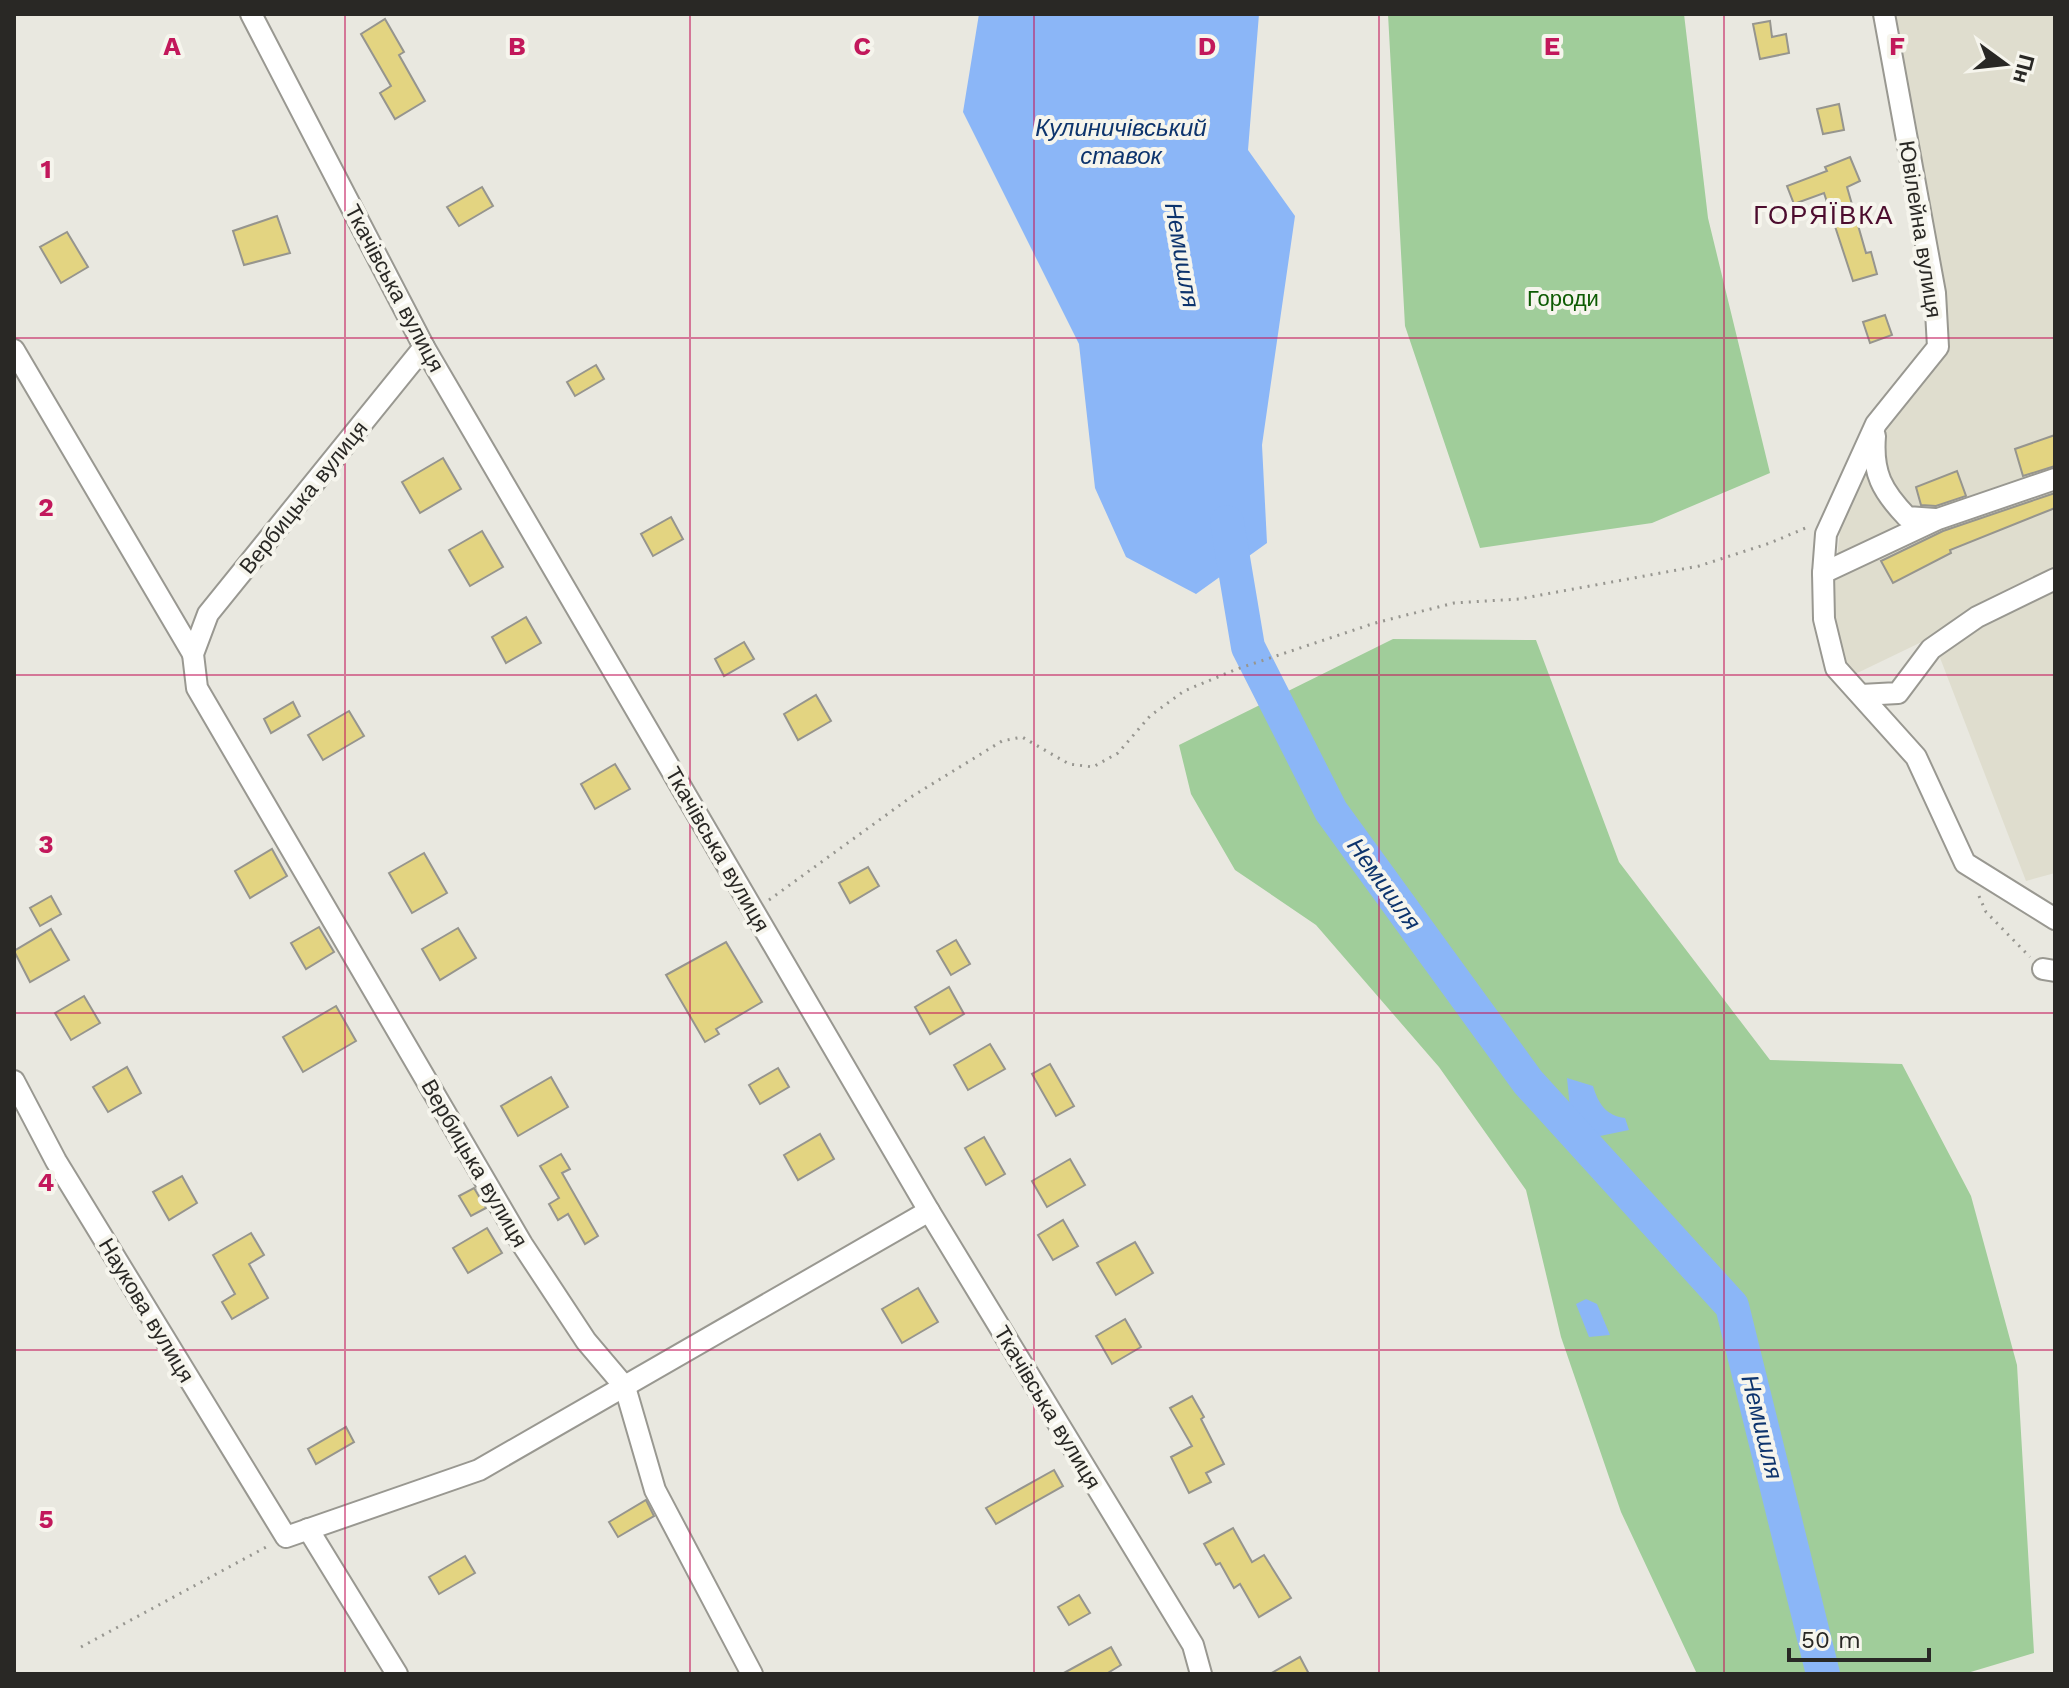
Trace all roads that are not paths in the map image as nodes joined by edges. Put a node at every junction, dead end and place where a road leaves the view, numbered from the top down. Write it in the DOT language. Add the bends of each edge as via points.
graph roads {
  1 [pos="251,14"];
  2 [pos="1884,14"];
  3 [pos="424,347"];
  4 [pos="14,350"];
  5 [pos="1876,424"];
  6 [pos="2055,479"];
  7 [pos="1938,519"];
  8 [pos="1823,573"];
  9 [pos="2055,579"];
  10 [pos="193,654"];
  11 [pos="1861,695"];
  12 [pos="2055,919"];
  13 [pos="14,1081"];
  14 [pos="929,1211"];
  15 [pos="625,1387"];
  16 [pos="308,1529"];
  17 [pos="397,1674"];
  18 [pos="752,1674"];
  19 [pos="1201,1674"];
  1 -- 3 [label="street, Ткачівська вулиця"];
  2 -- 5 [label="street, Ювілейна вулиця" via="1935,293 1938,347"];
  3 -- 10 [label="street, Вербицька вулиця" via="208,614"];
  3 -- 14 [label="street, Ткачівська вулиця"];
  4 -- 10 [label="street, Вербицька вулиця"];
  5 -- 7 [label="street" via="1873,461 1889,499 1907,517"];
  5 -- 8 [label="street, Ювілейна вулиця" via="1826,534"];
  6 -- 7 [label="street"];
  7 -- 8 [label="street"];
  8 -- 11 [label="street, Ювілейна вулиця" via="1824,619 1836,668"];
  9 -- 11 [label="street" via="1977,617 1931,649 1898,693"];
  10 -- 15 [label="street, Вербицька вулиця" via="197,688 522,1244 586,1341"];
  11 -- 12 [label="street, Ювілейна вулиця" via="1916,757 1965,863"];
  13 -- 16 [label="street, Наукова вулиця" via="56,1161 286,1537"];
  14 -- 15 [label="street"];
  14 -- 19 [label="street, Ткачівська вулиця" via="1193,1645"];
  15 -- 16 [label="street" via="479,1470"];
  15 -- 18 [label="street, Вербицька вулиця" via="655,1490"];
  16 -- 17 [label="street"];
}
